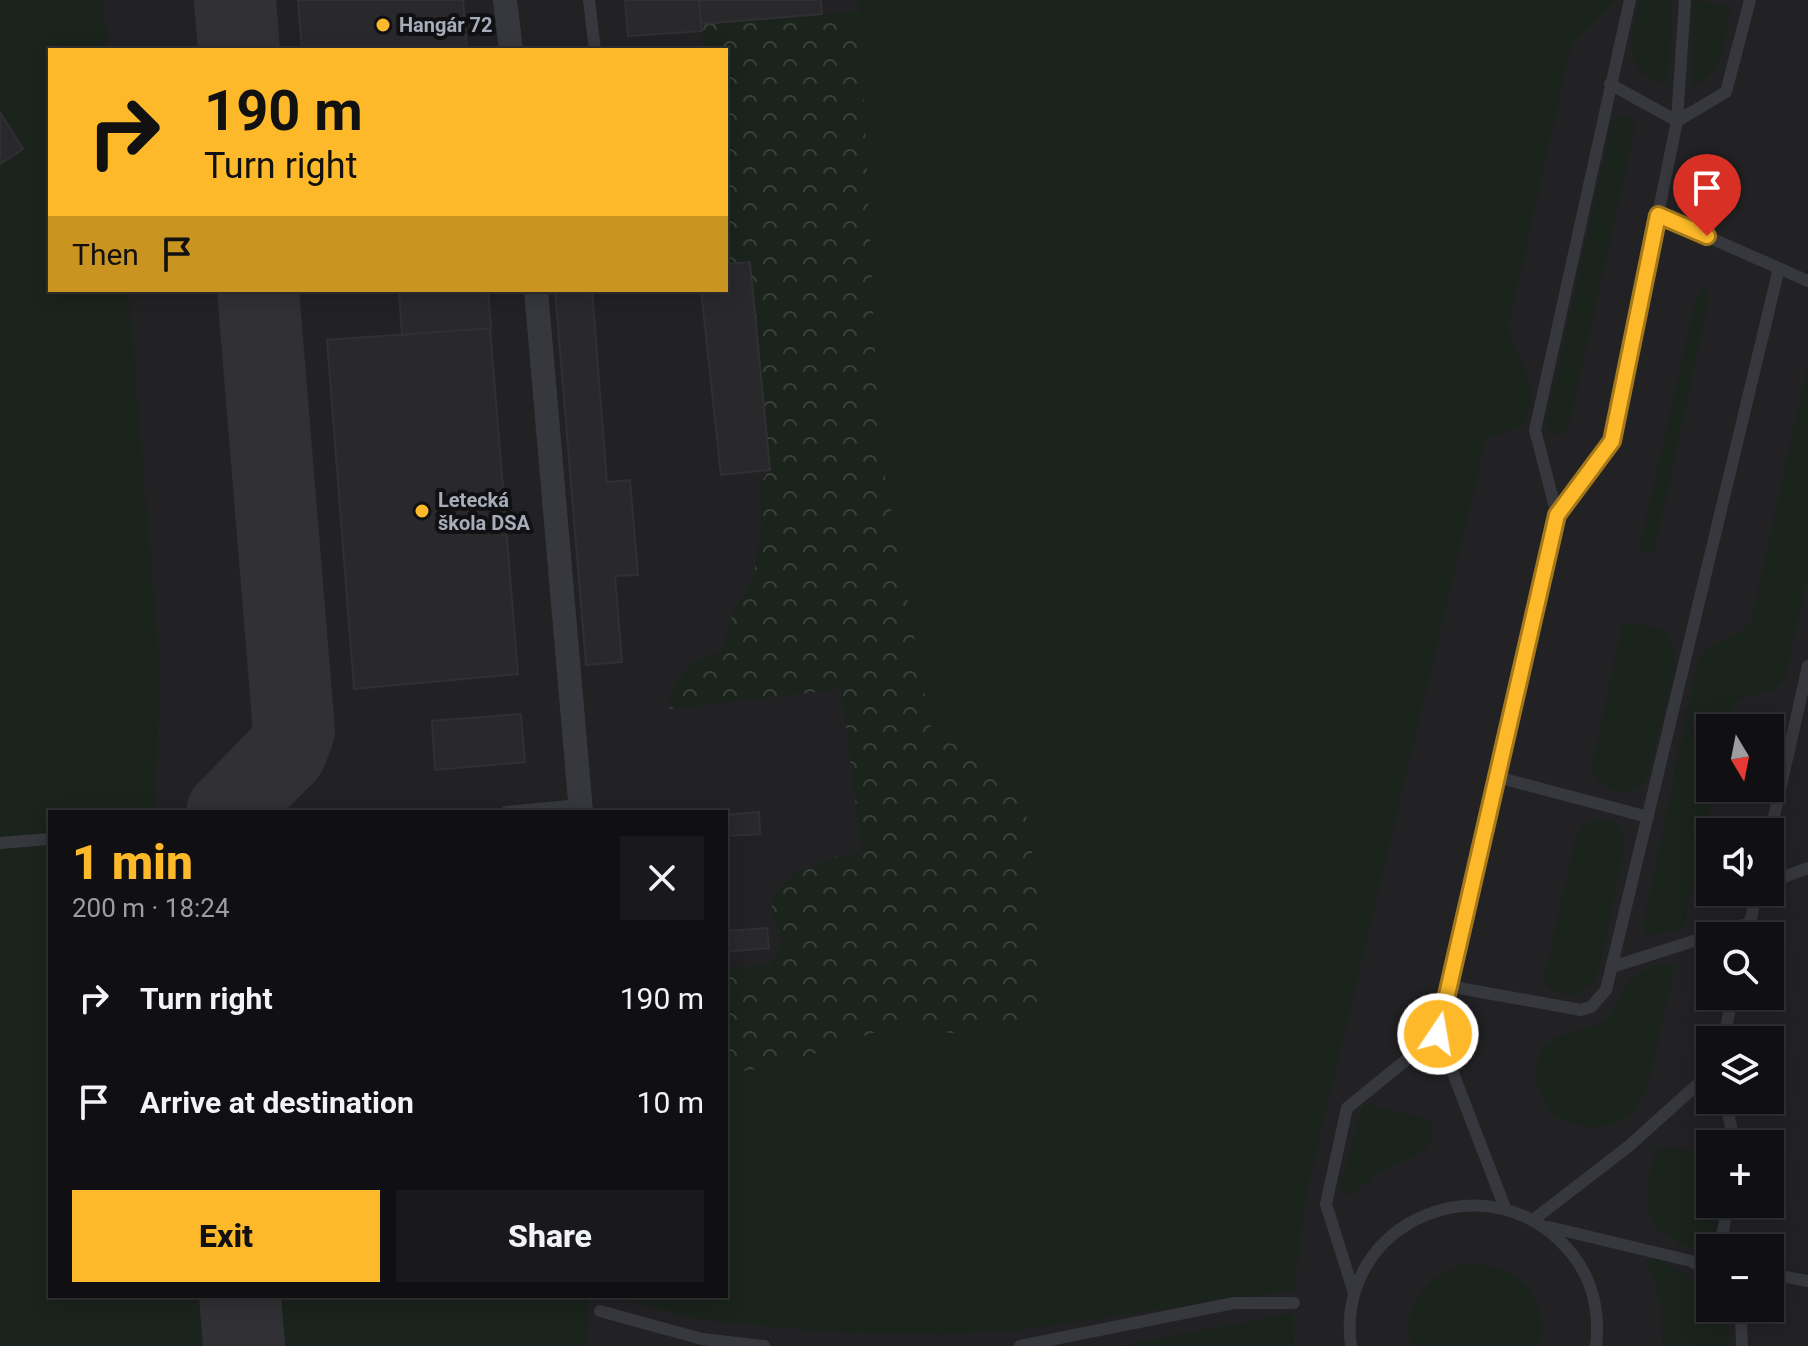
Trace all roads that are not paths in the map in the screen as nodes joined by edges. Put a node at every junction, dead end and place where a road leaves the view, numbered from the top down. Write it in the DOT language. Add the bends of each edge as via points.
graph roads {
  1 [pos="505,0"];
  2 [pos="589,0"];
  3 [pos="1630,0"];
  4 [pos="1685,0"];
  5 [pos="1750,0"];
  6 [pos="511,48"];
  7 [pos="595,48"];
  8 [pos="1610,84"];
  9 [pos="1677,121"];
  10 [pos="1658,215"];
  11 [pos="1779,268"];
  12 [pos="1808,281"];
  13 [pos="536,292"];
  14 [pos="1557,515"];
  15 [pos="1808,666"];
  16 [pos="1497,777"];
  17 [pos="581,808"];
  18 [pos="544,810"];
  19 [pos="1648,817"];
  20 [pos="1774,818"];
  21 [pos="48,839"];
  22 [pos="0,843"];
  23 [pos="1808,868"];
  24 [pos="1784,877"];
  25 [pos="1696,944"];
  26 [pos="1612,967"];
  27 [pos="1448,986"];
  28 [pos="1438,1034"];
  29 [pos="1696,1086"];
  30 [pos="1505,1208"];
  31 [pos="1538,1223"];
  32 [pos="1696,1264"];
  33 [pos="1784,1277"];
  34 [pos="1808,1281"];
  35 [pos="1354,1293"];
  36 [pos="1294,1303"];
  37 [pos="600,1311"];
  38 [pos="1741,1322"];
  39 [pos="764,1346"];
  40 [pos="1020,1346"];
  41 [pos="1351,1346"];
  42 [pos="1596,1346"];
  43 [pos="1742,1346"];
  1 -- 6 [label="street"];
  2 -- 7 [label="lane"];
  3 -- 8 [label="lane"];
  4 -- 9 [label="lane"];
  5 -- 9 [label="lane" via="1726,92"];
  8 -- 9 [label="lane"];
  8 -- 14 [label="lane" via="1535,430"];
  9 -- 10 [label="lane"];
  10 -- 11 [label="lane"];
  10 -- 14 [label="lane" via="1612,441"];
  11 -- 12 [label="lane"];
  11 -- 19 [label="lane"];
  13 -- 17 [label="street"];
  14 -- 16 [label="lane"];
  15 -- 20 [label="lane"];
  16 -- 19 [label="lane"];
  16 -- 27 [label="lane"];
  17 -- 18 [label="lane"];
  19 -- 26 [label="lane"];
  21 -- 22 [label="lane"];
  23 -- 24 [label="lane"];
  25 -- 26 [label="lane"];
  26 -- 27 [label="lane" via="1606,990 1581,1010"];
  27 -- 28 [label="lane"];
  28 -- 30 [label="lane"];
  28 -- 35 [label="lane" via="1347,1108 1326,1204"];
  29 -- 31 [label="lane"];
  30 -- 31 [label="lane"];
  30 -- 35 [label="lane" via="1458,1206 1412,1220 1376,1251"];
  31 -- 32 [label="lane"];
  31 -- 42 [label="lane" via="1562,1241 1589,1282 1596,1307"];
  33 -- 34 [label="lane"];
  35 -- 41 [label="lane"];
  36 -- 40 [label="lane" via="1234,1303"];
  37 -- 39 [label="lane" via="702,1339"];
  38 -- 43 [label="lane"];
}
